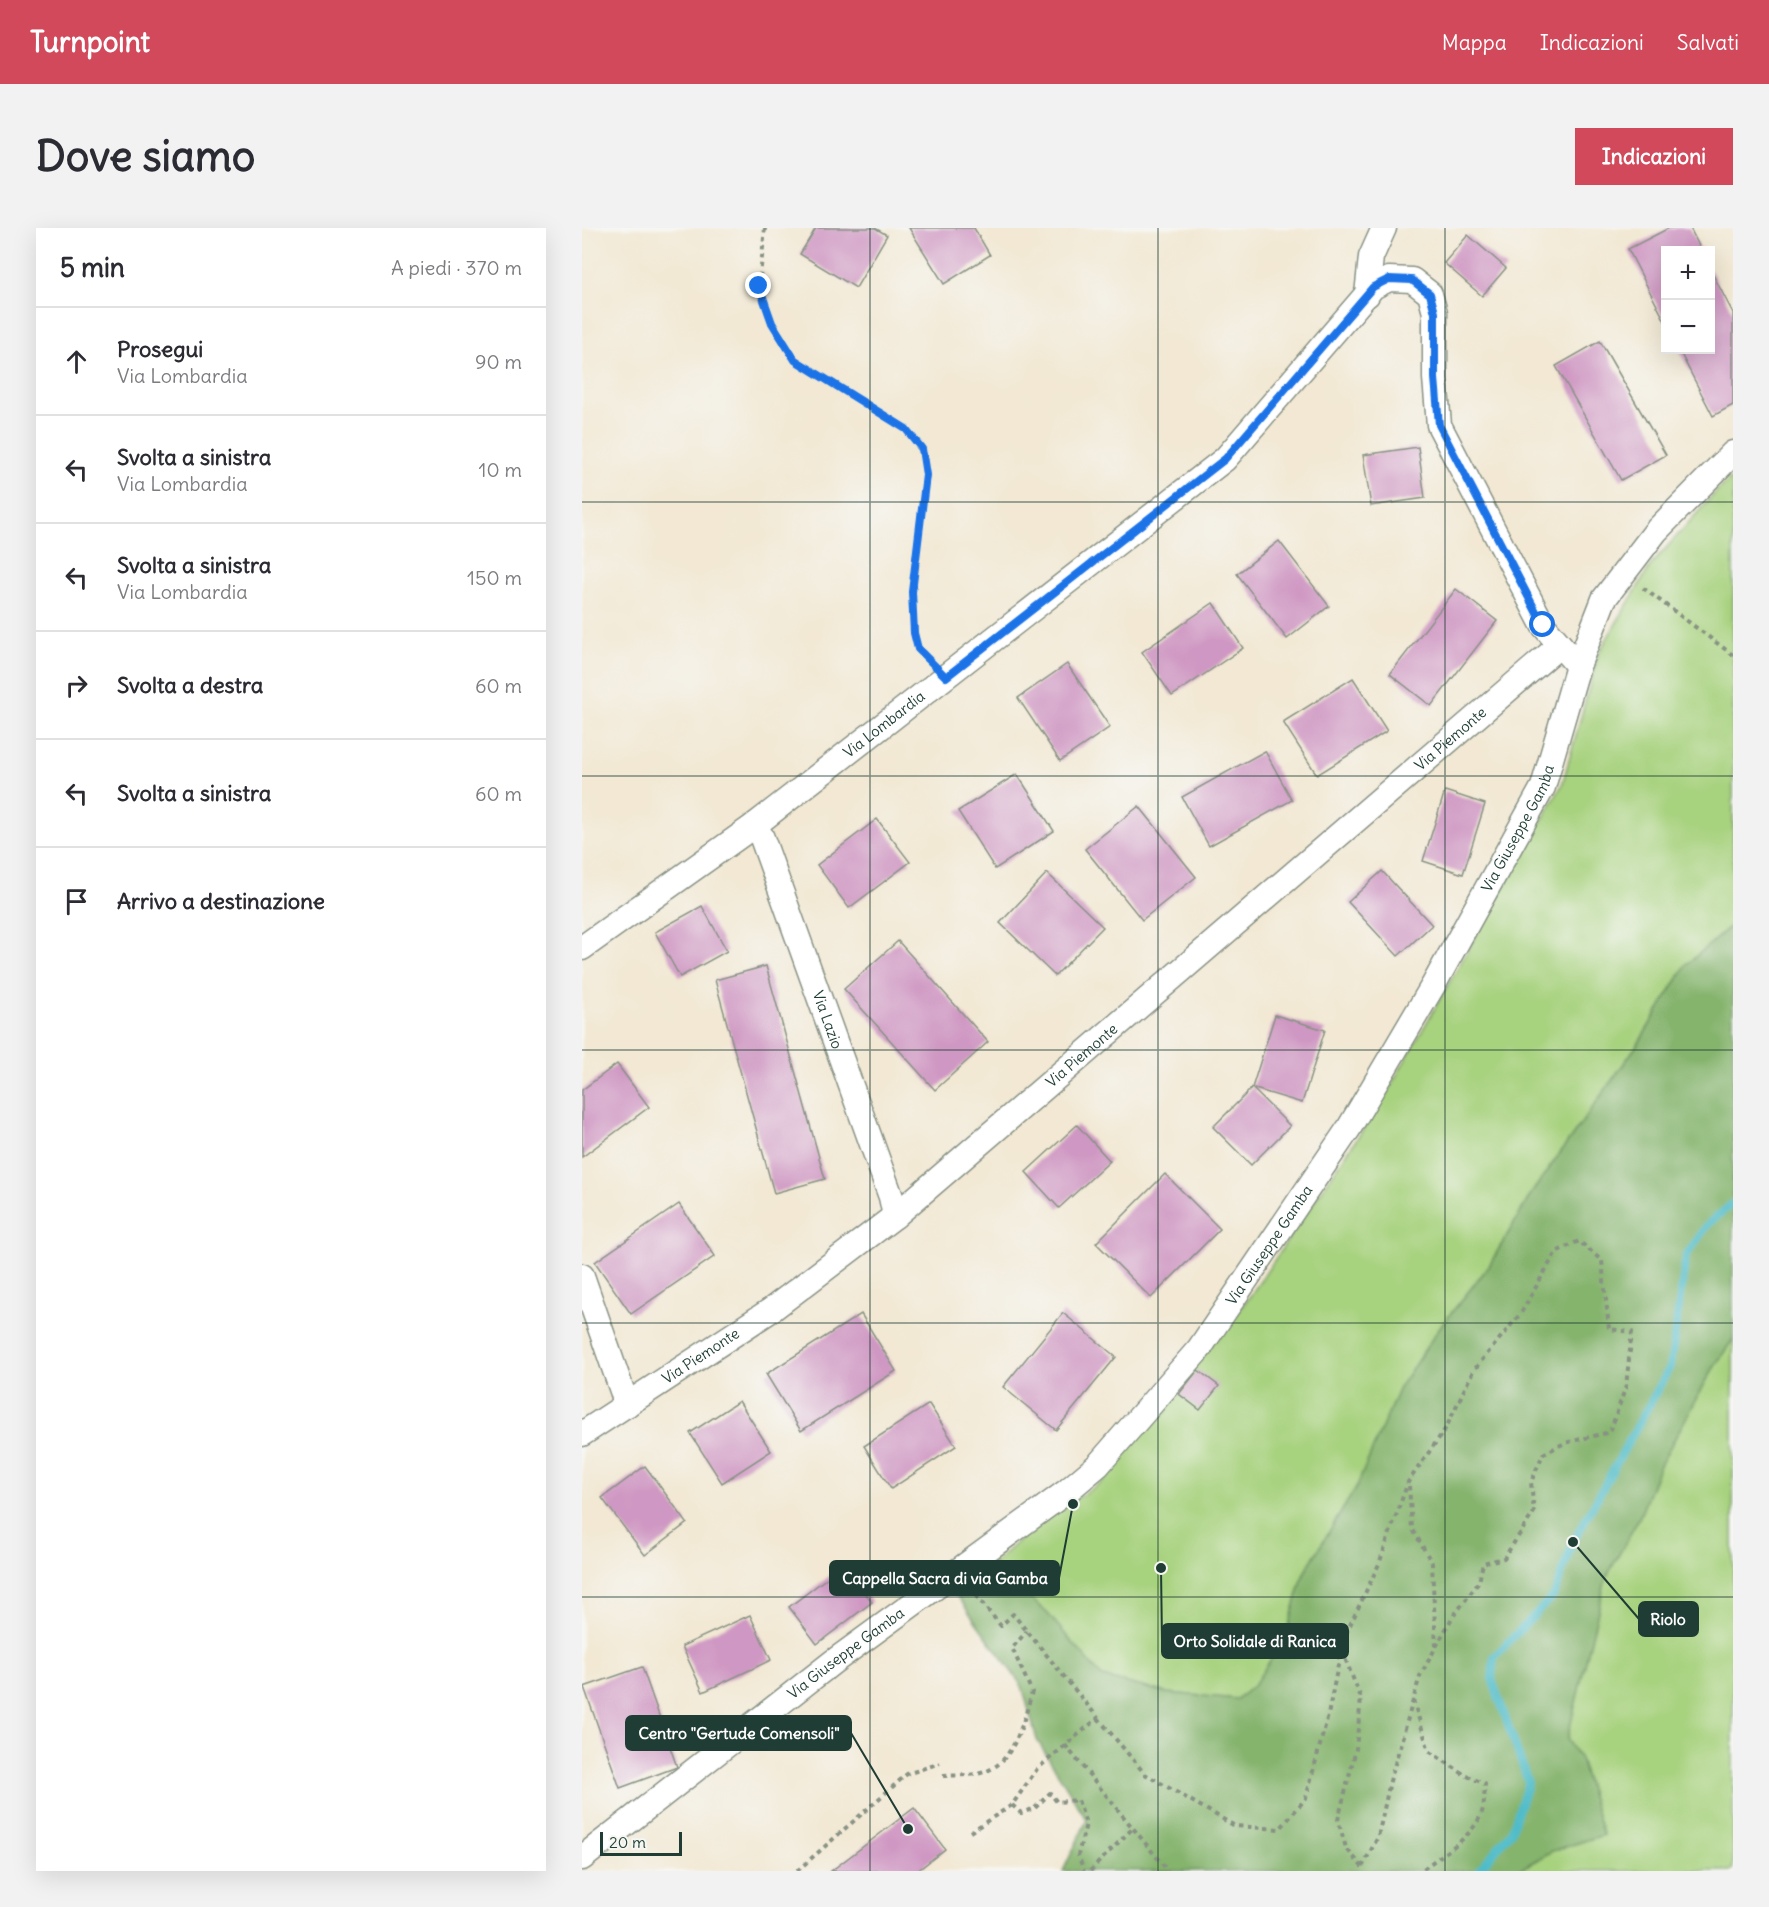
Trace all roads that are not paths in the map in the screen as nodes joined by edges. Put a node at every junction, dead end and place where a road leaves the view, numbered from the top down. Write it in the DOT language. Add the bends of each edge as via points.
graph roads {
  1 [pos="1384,228"];
  2 [pos="1366,295"];
  3 [pos="1733,453"];
  4 [pos="1560,645"];
  5 [pos="1578,666"];
  6 [pos="755,825"];
  7 [pos="582,948"];
  8 [pos="896,1216"];
  9 [pos="582,1276"];
  10 [pos="627,1405"];
  11 [pos="582,1434"];
  12 [pos="582,1858"];
  1 -- 2 [label="street" via="1371,257"];
  2 -- 4 [label="street, Via Lombardia" via="1389,279 1412,280 1430,294 1435,313 1439,425 1543,625"];
  2 -- 6 [label="street, Via Lombardia" via="1225,459"];
  3 -- 5 [label="street, Via Giuseppe Gamba" via="1656,531 1604,599"];
  4 -- 5 [label="street, Via Lombardia"];
  4 -- 8 [label="street, Via Piemonte"];
  5 -- 12 [label="street, Via Giuseppe Gamba" via="1543,787 1451,953 1349,1128 1199,1349 1098,1466 833,1662"];
  6 -- 7 [label="street, Via Lombardia"];
  6 -- 8 [label="street, Via Lazio"];
  8 -- 10 [label="street, Via Piemonte" via="771,1310"];
  9 -- 10 [label="street"];
  10 -- 11 [label="street, Via Piemonte"];
}
